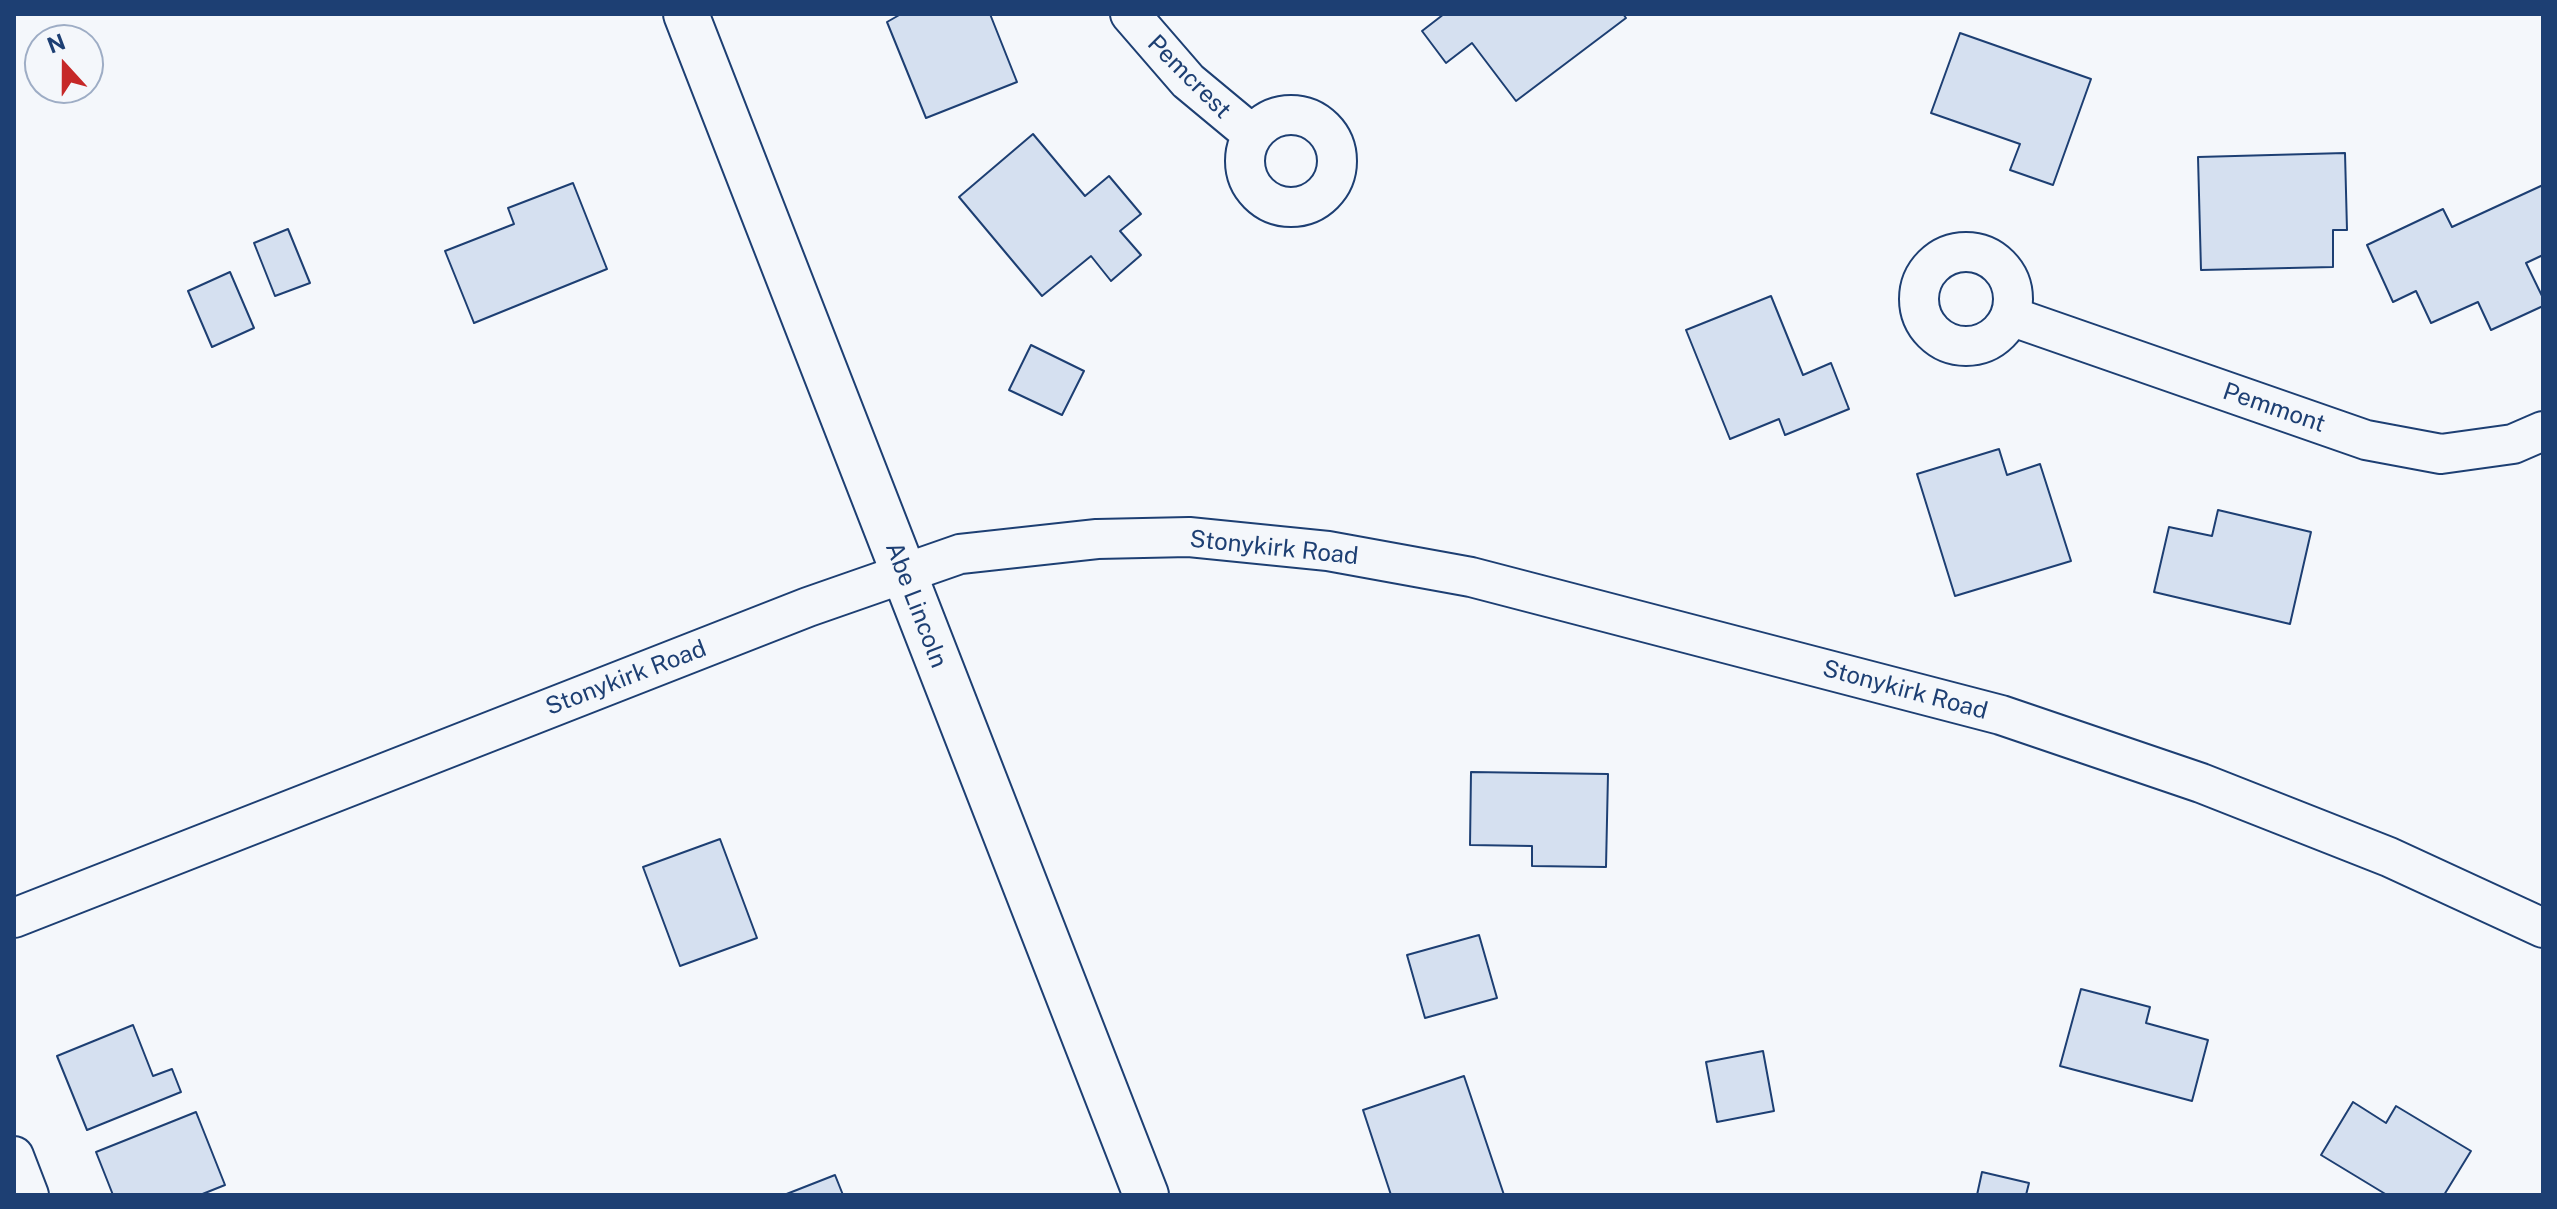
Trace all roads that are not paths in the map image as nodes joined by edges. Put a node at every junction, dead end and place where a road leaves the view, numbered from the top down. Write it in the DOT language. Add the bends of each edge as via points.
graph roads {
  1 [pos="686,14"];
  2 [pos="1130,14"];
  3 [pos="1253,135"];
  4 [pos="2010,316"];
  5 [pos="2543,431"];
  6 [pos="904,573"];
  7 [pos="14,918"];
  8 [pos="2543,928"];
  9 [pos="14,1156"];
  10 [pos="29,1195"];
  11 [pos="1146,1195"];
  1 -- 6 [label="street, Abe Lincoln"];
  2 -- 3 [label="street, Pemcrest" via="1188,81"];
  4 -- 5 [label="street, Pemmont" via="2366,440 2441,454 2513,444"];
  6 -- 7 [label="street, Stonykirk Road"];
  6 -- 8 [label="street, Stonykirk Road" via="960,554 1011,546 1189,537 1328,551 1471,577 2001,715 2215,788 2389,857"];
  6 -- 11 [label="street, Abe Lincoln"];
  9 -- 10 [label="street"];
}
